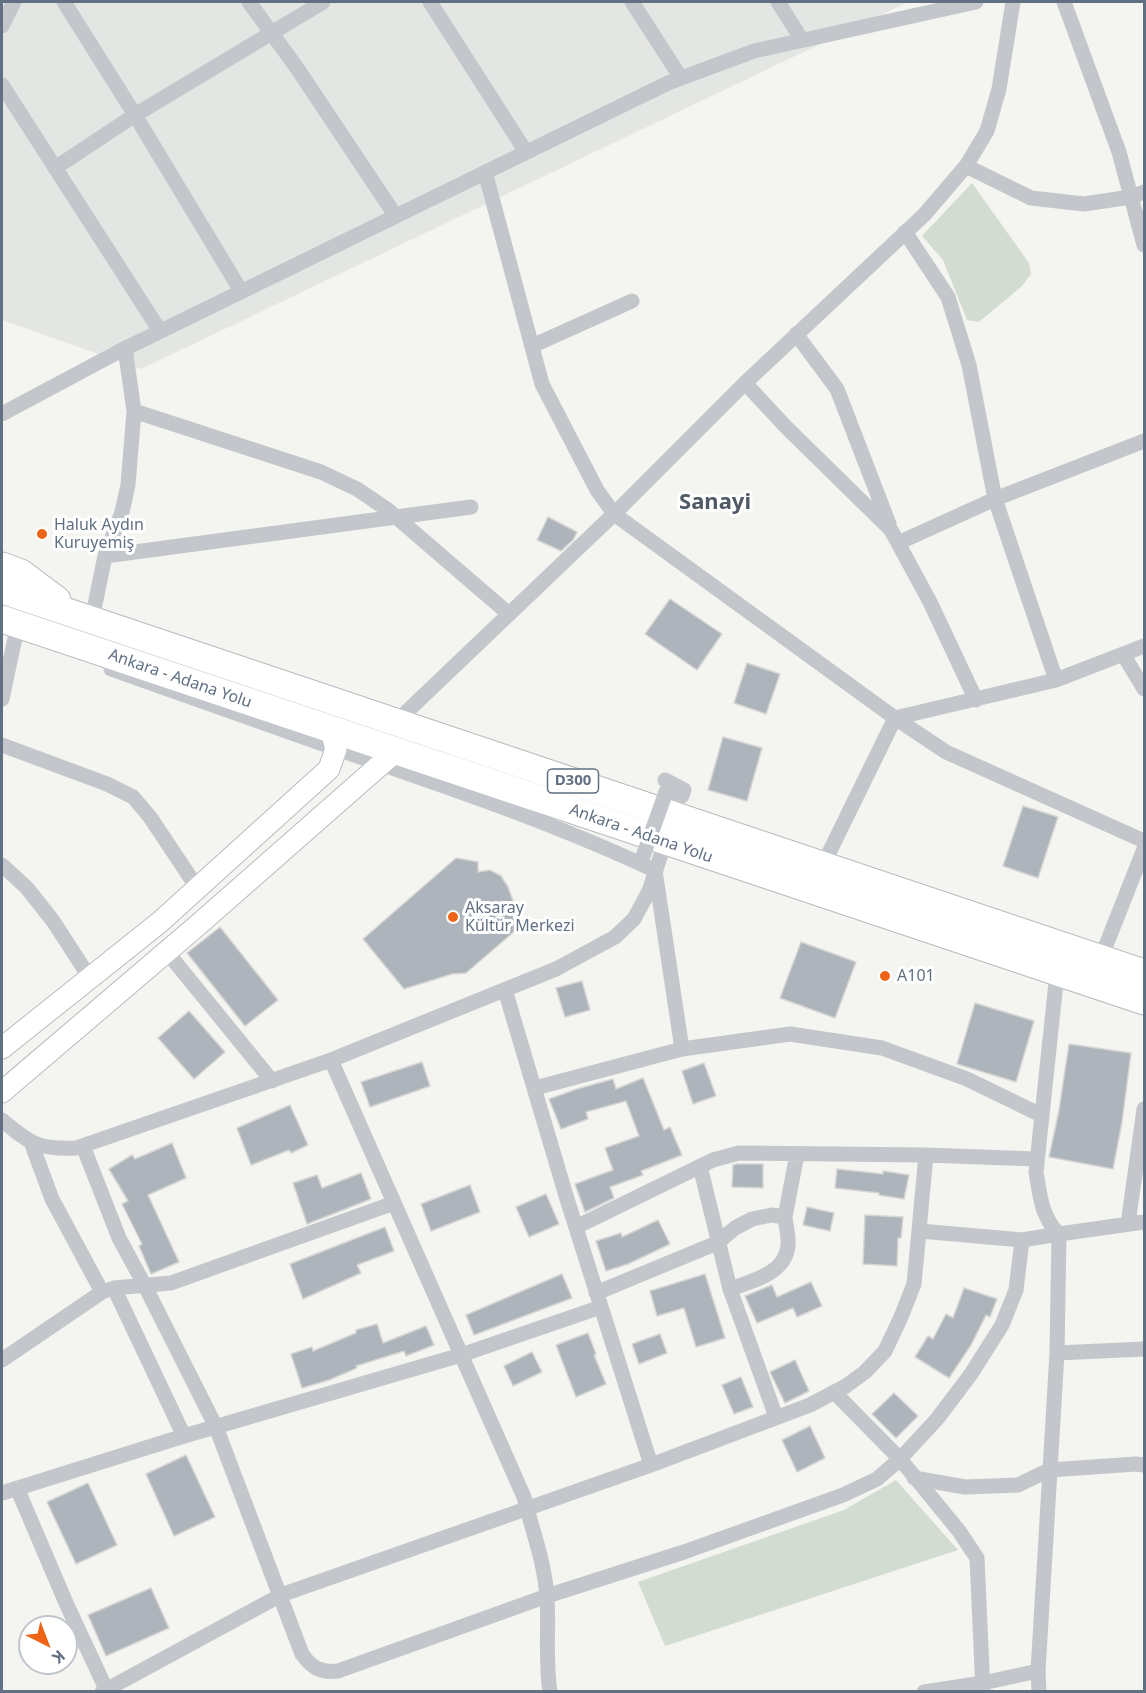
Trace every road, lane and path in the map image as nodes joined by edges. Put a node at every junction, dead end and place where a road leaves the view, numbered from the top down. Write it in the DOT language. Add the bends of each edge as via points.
graph roads {
  1 [pos="14,2"];
  2 [pos="64,2"];
  3 [pos="249,2"];
  4 [pos="323,2"];
  5 [pos="430,2"];
  6 [pos="632,2"];
  7 [pos="778,2"];
  8 [pos="976,2"];
  9 [pos="1013,2"];
  10 [pos="1064,2"];
  11 [pos="915,8"];
  12 [pos="2,26"];
  13 [pos="272,34"];
  14 [pos="802,40"];
  15 [pos="681,78"];
  16 [pos="2,85"];
  17 [pos="135,115"];
  18 [pos="526,152"];
  19 [pos="966,166"];
  20 [pos="55,168"];
  21 [pos="485,172"];
  22 [pos="1138,194"];
  23 [pos="395,215"];
  24 [pos="905,232"];
  25 [pos="1144,245"];
  26 [pos="241,291"];
  27 [pos="632,301"];
  28 [pos="160,331"];
  29 [pos="796,334"];
  30 [pos="532,346"];
  31 [pos="125,348"];
  32 [pos="745,383"];
  33 [pos="134,411"];
  34 [pos="2,414"];
  35 [pos="1144,441"];
  36 [pos="995,499"];
  37 [pos="471,507"];
  38 [pos="614,514"];
  39 [pos="396,517"];
  40 [pos="894,537"];
  41 [pos="105,556"];
  42 [pos="2,566"];
  43 [pos="2,590"];
  44 [pos="509,614"];
  45 [pos="85,617"];
  46 [pos="10,632"];
  47 [pos="1144,646"];
  48 [pos="1123,654"];
  49 [pos="1056,680"];
  50 [pos="1144,689"];
  51 [pos="2,699"];
  52 [pos="976,700"];
  53 [pos="895,718"];
  54 [pos="397,721"];
  55 [pos="334,740"];
  56 [pos="2,745"];
  57 [pos="389,757"];
  58 [pos="665,786"];
  59 [pos="1144,841"];
  60 [pos="664,842"];
  61 [pos="610,849"];
  62 [pos="1144,849"];
  63 [pos="2,865"];
  64 [pos="824,865"];
  65 [pos="656,872"];
  66 [pos="198,889"];
  67 [pos="167,952"];
  68 [pos="1101,958"];
  69 [pos="1057,973"];
  70 [pos="1144,973"];
  71 [pos="90,978"];
  72 [pos="505,990"];
  73 [pos="1144,1001"];
  74 [pos="2,1048"];
  75 [pos="682,1049"];
  76 [pos="331,1060"];
  77 [pos="272,1081"];
  78 [pos="534,1088"];
  79 [pos="2,1092"];
  80 [pos="1144,1109"];
  81 [pos="1041,1115"];
  82 [pos="2,1120"];
  83 [pos="31,1142"];
  84 [pos="83,1146"];
  85 [pos="797,1154"];
  86 [pos="926,1155"];
  87 [pos="1037,1159"];
  88 [pos="700,1166"];
  89 [pos="394,1203"];
  90 [pos="785,1217"];
  91 [pos="1144,1222"];
  92 [pos="1128,1224"];
  93 [pos="576,1227"];
  94 [pos="920,1231"];
  95 [pos="1059,1234"];
  96 [pos="1022,1240"];
  97 [pos="717,1243"];
  98 [pos="145,1286"];
  99 [pos="730,1289"];
  100 [pos="108,1290"];
  101 [pos="598,1300"];
  102 [pos="1144,1349"];
  103 [pos="1057,1353"];
  104 [pos="461,1356"];
  105 [pos="2,1360"];
  106 [pos="834,1392"];
  107 [pos="776,1417"];
  108 [pos="216,1427"];
  109 [pos="184,1436"];
  110 [pos="900,1459"];
  111 [pos="651,1465"];
  112 [pos="1144,1465"];
  113 [pos="1049,1470"];
  114 [pos="914,1478"];
  115 [pos="17,1488"];
  116 [pos="2,1493"];
  117 [pos="526,1507"];
  118 [pos="281,1595"];
  119 [pos="547,1596"];
  120 [pos="1038,1671"];
  121 [pos="983,1687"];
  122 [pos="104,1690"];
  123 [pos="550,1692"];
  124 [pos="924,1692"];
  125 [pos="1039,1692"];
  1 -- 12 [label="street"];
  2 -- 17 [label="street"];
  3 -- 13 [label="street"];
  4 -- 13 [label="street"];
  5 -- 18 [label="street"];
  6 -- 15 [label="street"];
  7 -- 14 [label="street"];
  8 -- 11 [label="street"];
  9 -- 19 [label="street" via="987,131"];
  10 -- 22 [label="street"];
  11 -- 14 [label="street"];
  13 -- 17 [label="street"];
  13 -- 23 [label="street"];
  14 -- 15 [label="street" via="754,51"];
  15 -- 18 [label="street"];
  16 -- 20 [label="street"];
  17 -- 20 [label="street"];
  17 -- 26 [label="street"];
  18 -- 21 [label="street"];
  19 -- 22 [label="street" via="1031,198 1084,204"];
  19 -- 24 [label="street"];
  20 -- 28 [label="street"];
  21 -- 23 [label="street"];
  21 -- 30 [label="street"];
  22 -- 25 [label="street"];
  23 -- 26 [label="street"];
  24 -- 29 [label="street"];
  24 -- 36 [label="street" via="948,297 969,365"];
  26 -- 28 [label="street"];
  27 -- 30 [label="street"];
  28 -- 31 [label="street"];
  29 -- 32 [label="street"];
  29 -- 40 [label="street" via="837,389"];
  30 -- 38 [label="street" via="542,384 597,490"];
  31 -- 33 [label="street"];
  31 -- 34 [label="street"];
  32 -- 38 [label="street"];
  32 -- 40 [label="street"];
  33 -- 39 [label="street" via="321,472 357,489"];
  33 -- 41 [label="street" via="128,485"];
  35 -- 36 [label="street"];
  36 -- 40 [label="street"];
  36 -- 49 [label="street"];
  37 -- 39 [label="street"];
  38 -- 44 [label="street"];
  38 -- 53 [label="street"];
  39 -- 41 [label="street"];
  39 -- 44 [label="street"];
  40 -- 52 [label="street"];
  41 -- 45 [label="street"];
  42 -- 45 [label="highway" via="21,573"];
  43 -- 45 [label="highway, Ankara - Adana Yolu / D300"];
  44 -- 54 [label="street"];
  45 -- 54 [label="highway, Ankara - Adana Yolu / D300"];
  46 -- 51 [label="street"];
  46 -- 55 [label="street"];
  46 -- 55 [label="highway, Ankara - Adana Yolu / D300" via="74,642"];
  47 -- 48 [label="street"];
  48 -- 49 [label="street"];
  48 -- 50 [label="street"];
  49 -- 52 [label="street"];
  52 -- 53 [label="street"];
  53 -- 59 [label="street" via="946,752"];
  53 -- 64 [label="street"];
  54 -- 64 [label="highway, Ankara - Adana Yolu / D300"];
  55 -- 57 [label="highway, Ankara - Adana Yolu / D300"];
  55 -- 66 [label="main road" via="329,769"];
  56 -- 66 [label="street" via="133,796"];
  57 -- 60 [label="highway, Ankara - Adana Yolu / D300"];
  57 -- 61 [label="street"];
  57 -- 67 [label="main road"];
  58 -- 61 [label="street, bridge" via="642,860 614,845"];
  60 -- 65 [label="street"];
  60 -- 69 [label="highway, Ankara - Adana Yolu / D300"];
  61 -- 65 [label="street"];
  62 -- 68 [label="street"];
  63 -- 71 [label="street" via="40,904"];
  64 -- 68 [label="highway, Ankara - Adana Yolu / D300"];
  65 -- 72 [label="street" via="634,919 615,937 556,969"];
  65 -- 75 [label="street"];
  66 -- 71 [label="main road"];
  67 -- 77 [label="street"];
  67 -- 79 [label="main road"];
  68 -- 70 [label="highway, Ankara - Adana Yolu / D300"];
  69 -- 73 [label="highway, Ankara - Adana Yolu / D300"];
  69 -- 81 [label="street"];
  71 -- 74 [label="main road"];
  72 -- 76 [label="street"];
  72 -- 78 [label="street"];
  75 -- 78 [label="street"];
  75 -- 81 [label="street" via="790,1034 882,1048 967,1079"];
  76 -- 77 [label="street"];
  76 -- 89 [label="street"];
  77 -- 84 [label="street"];
  78 -- 93 [label="street"];
  80 -- 92 [label="street"];
  81 -- 87 [label="street"];
  82 -- 83 [label="street"];
  83 -- 84 [label="street" via="54,1149"];
  83 -- 100 [label="street" via="52,1199"];
  84 -- 98 [label="street" via="118,1238"];
  85 -- 86 [label="street"];
  85 -- 88 [label="street" via="739,1153"];
  85 -- 90 [label="street"];
  86 -- 87 [label="street"];
  86 -- 94 [label="street"];
  87 -- 95 [label="street" via="1042,1204 1049,1224"];
  88 -- 93 [label="street"];
  88 -- 97 [label="street"];
  89 -- 98 [label="street" via="171,1283"];
  89 -- 104 [label="street"];
  90 -- 97 [label="street" via="772,1215 752,1220"];
  90 -- 99 [label="street" via="787,1256 767,1275"];
  91 -- 92 [label="street"];
  92 -- 95 [label="street"];
  93 -- 101 [label="street"];
  94 -- 96 [label="street"];
  94 -- 106 [label="street" via="914,1284 885,1351 865,1372"];
  95 -- 96 [label="street"];
  95 -- 103 [label="street"];
  96 -- 110 [label="street" via="1016,1290 1002,1325 944,1410"];
  97 -- 99 [label="street"];
  97 -- 101 [label="street"];
  98 -- 100 [label="street"];
  98 -- 108 [label="street"];
  99 -- 107 [label="street"];
  100 -- 105 [label="street"];
  100 -- 109 [label="street"];
  101 -- 104 [label="street"];
  101 -- 111 [label="street"];
  102 -- 103 [label="street"];
  103 -- 113 [label="street"];
  104 -- 108 [label="street"];
  104 -- 117 [label="street"];
  106 -- 107 [label="street"];
  106 -- 110 [label="street"];
  107 -- 111 [label="street"];
  108 -- 109 [label="street"];
  108 -- 118 [label="street"];
  109 -- 115 [label="street"];
  110 -- 114 [label="street"];
  110 -- 119 [label="street" via="876,1479 843,1495"];
  111 -- 117 [label="street"];
  112 -- 113 [label="street"];
  113 -- 114 [label="street" via="1018,1485 964,1487"];
  113 -- 120 [label="street"];
  114 -- 121 [label="street" via="977,1558"];
  115 -- 116 [label="street"];
  115 -- 122 [label="street"];
  117 -- 118 [label="street"];
  117 -- 119 [label="street"];
  118 -- 119 [label="street" via="302,1654 316,1669 326,1673"];
  118 -- 122 [label="street"];
  119 -- 123 [label="street"];
  120 -- 121 [label="street"];
  120 -- 125 [label="street"];
  121 -- 124 [label="street"];
}
